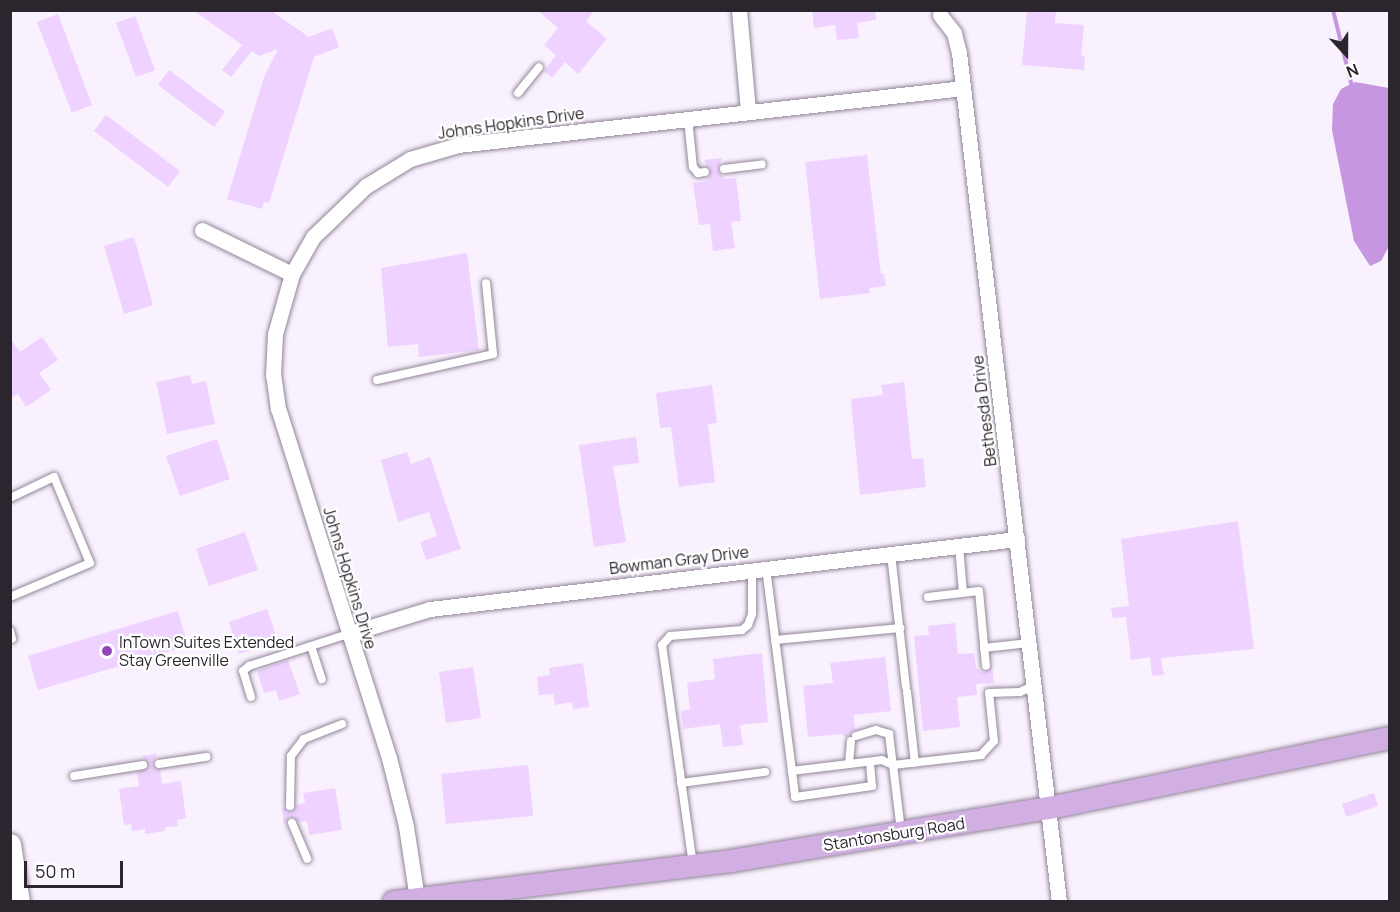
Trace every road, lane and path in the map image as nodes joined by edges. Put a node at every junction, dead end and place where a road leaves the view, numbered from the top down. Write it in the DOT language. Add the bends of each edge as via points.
graph roads {
  1 [pos="739,10"];
  2 [pos="940,15"];
  3 [pos="539,67"];
  4 [pos="963,88"];
  5 [pos="518,93"];
  6 [pos="748,110"];
  7 [pos="688,117"];
  8 [pos="762,164"];
  9 [pos="724,169"];
  10 [pos="705,172"];
  11 [pos="202,231"];
  12 [pos="292,274"];
  13 [pos="486,283"];
  14 [pos="377,380"];
  15 [pos="10,498"];
  16 [pos="1017,539"];
  17 [pos="958,546"];
  18 [pos="891,554"];
  19 [pos="759,569"];
  20 [pos="963,593"];
  21 [pos="10,597"];
  22 [pos="928,597"];
  23 [pos="900,628"];
  24 [pos="348,634"];
  25 [pos="775,640"];
  26 [pos="1029,643"];
  27 [pos="311,646"];
  28 [pos="984,648"];
  29 [pos="986,666"];
  30 [pos="321,680"];
  31 [pos="988,683"];
  32 [pos="1034,686"];
  33 [pos="989,693"];
  34 [pos="251,698"];
  35 [pos="342,724"];
  36 [pos="1389,738"];
  37 [pos="206,758"];
  38 [pos="870,762"];
  39 [pos="915,763"];
  40 [pos="159,764"];
  41 [pos="849,764"];
  42 [pos="143,765"];
  43 [pos="893,765"];
  44 [pos="792,771"];
  45 [pos="765,772"];
  46 [pos="74,776"];
  47 [pos="681,783"];
  48 [pos="290,806"];
  49 [pos="1049,808"];
  50 [pos="292,823"];
  51 [pos="901,833"];
  52 [pos="10,844"];
  53 [pos="307,859"];
  54 [pos="693,866"];
  55 [pos="417,899"];
  56 [pos="19,902"];
  57 [pos="394,902"];
  58 [pos="1059,902"];
  1 -- 6 [label="street"];
  2 -- 4 [label="street, Bethesda Drive" via="954,33"];
  3 -- 5 [label="lane"];
  4 -- 6 [label="street, Johns Hopkins Drive"];
  4 -- 16 [label="street, Bethesda Drive"];
  6 -- 7 [label="street, Johns Hopkins Drive"];
  7 -- 10 [label="lane" via="693,167 698,173"];
  7 -- 12 [label="street, Johns Hopkins Drive" via="458,146 410,159 366,186 336,211 313,237"];
  8 -- 9 [label="lane"];
  11 -- 12 [label="street"];
  12 -- 24 [label="street, Johns Hopkins Drive" via="275,334 273,375 278,409"];
  13 -- 14 [label="lane" via="493,354"];
  15 -- 21 [label="lane" via="54,477 90,563"];
  16 -- 17 [label="street, Bowman Gray Drive"];
  16 -- 26 [label="street, Bethesda Drive"];
  17 -- 18 [label="street, Bowman Gray Drive"];
  17 -- 20 [label="lane"];
  18 -- 19 [label="street, Bowman Gray Drive"];
  18 -- 23 [label="lane"];
  19 -- 24 [label="street, Bowman Gray Drive" via="430,609"];
  19 -- 25 [label="lane"];
  19 -- 47 [label="lane" via="752,614 742,630 670,636 662,645"];
  20 -- 22 [label="lane"];
  20 -- 28 [label="lane" via="979,591"];
  23 -- 25 [label="lane"];
  23 -- 39 [label="lane"];
  24 -- 27 [label="lane"];
  24 -- 55 [label="street, Johns Hopkins Drive" via="389,758 406,826"];
  25 -- 44 [label="lane"];
  26 -- 28 [label="lane"];
  26 -- 32 [label="street, Bethesda Drive"];
  27 -- 30 [label="lane"];
  27 -- 34 [label="lane" via="243,671"];
  28 -- 29 [label="lane"];
  31 -- 33 [label="lane"];
  32 -- 33 [label="lane" via="1020,692"];
  32 -- 49 [label="street, Bethesda Drive"];
  33 -- 39 [label="lane" via="994,741 991,748 981,755"];
  35 -- 48 [label="lane" via="304,739 291,756"];
  36 -- 49 [label="main road, Stantonsburg Road"];
  37 -- 40 [label="lane"];
  38 -- 41 [label="lane"];
  38 -- 43 [label="lane" via="882,760"];
  38 -- 44 [label="lane" via="872,786 795,797"];
  39 -- 43 [label="lane"];
  41 -- 43 [label="lane" via="853,738 876,730 889,735"];
  41 -- 44 [label="lane"];
  42 -- 46 [label="lane"];
  43 -- 51 [label="lane"];
  45 -- 47 [label="lane"];
  47 -- 54 [label="lane"];
  49 -- 51 [label="main road, Stantonsburg Road"];
  49 -- 58 [label="street, Bethesda Drive"];
  50 -- 53 [label="lane"];
  51 -- 54 [label="main road, Stantonsburg Road"];
  52 -- 56 [label="main road"];
  54 -- 55 [label="main road, Stantonsburg Road" via="532,889"];
  55 -- 57 [label="main road, Stantonsburg Road"];
}
